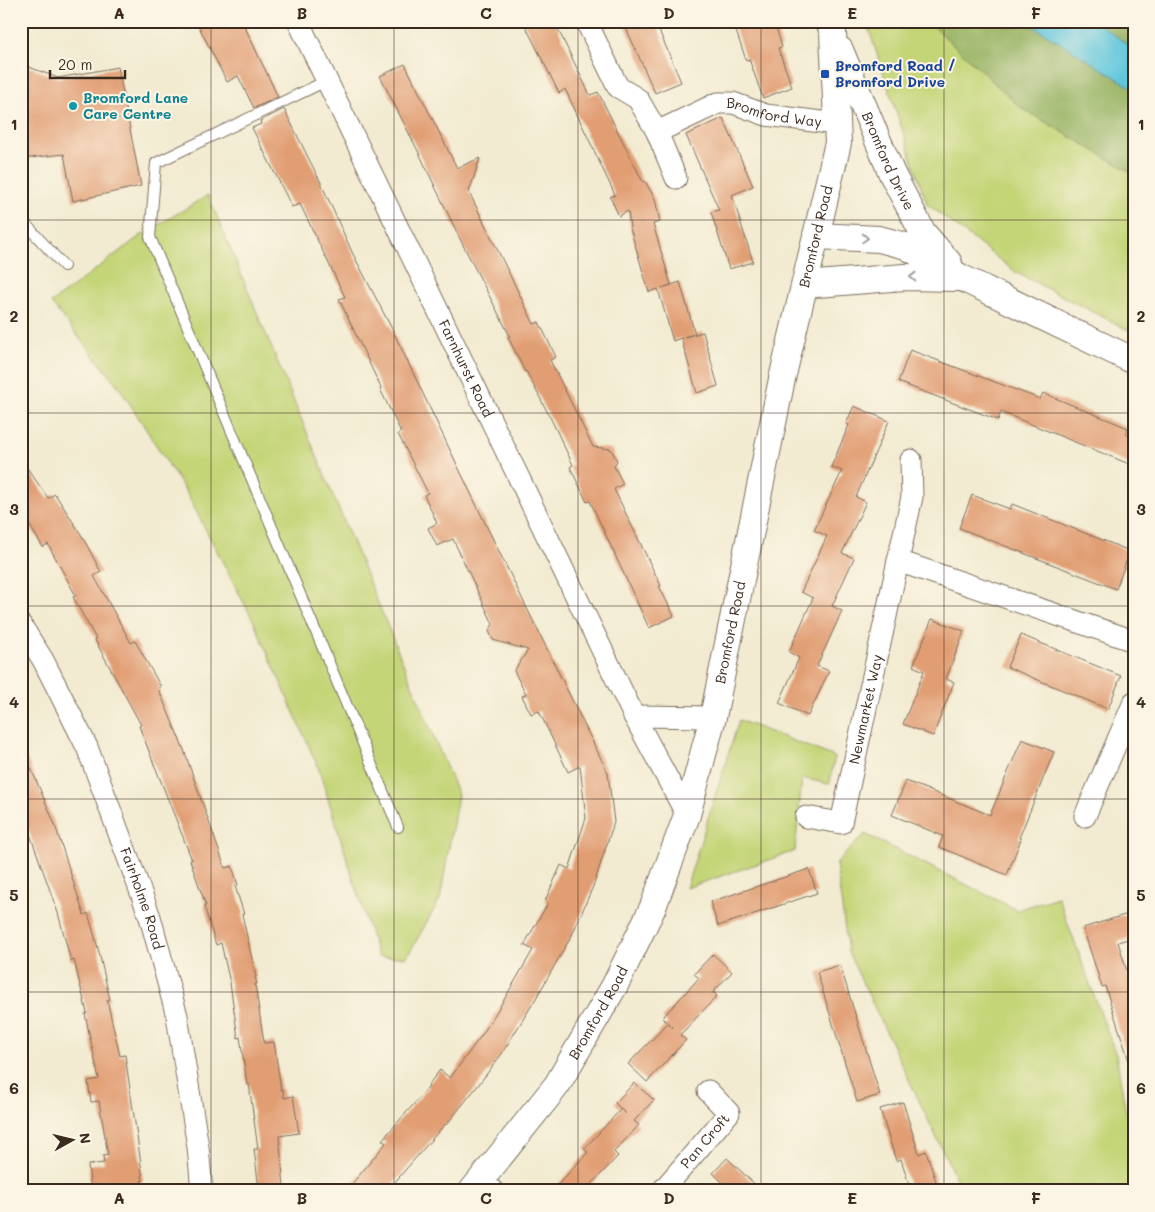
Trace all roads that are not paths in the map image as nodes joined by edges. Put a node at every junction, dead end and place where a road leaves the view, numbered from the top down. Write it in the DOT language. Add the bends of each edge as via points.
graph roads {
  1 [pos="298,21"];
  2 [pos="586,21"];
  3 [pos="831,27"];
  4 [pos="326,81"];
  5 [pos="837,124"];
  6 [pos="657,132"];
  7 [pos="676,178"];
  8 [pos="21,219"];
  9 [pos="816,236"];
  10 [pos="64,266"];
  11 [pos="962,278"];
  12 [pos="805,285"];
  13 [pos="1134,361"];
  14 [pos="911,460"];
  15 [pos="898,561"];
  16 [pos="21,625"];
  17 [pos="1134,641"];
  18 [pos="1134,702"];
  19 [pos="634,716"];
  20 [pos="713,717"];
  21 [pos="687,814"];
  22 [pos="1085,816"];
  23 [pos="806,817"];
  24 [pos="398,827"];
  25 [pos="708,1091"];
  26 [pos="482,1187"];
  27 [pos="202,1191"];
  28 [pos="662,1191"];
  1 -- 4 [label="street, Farnhurst Road"];
  2 -- 6 [label="street" via="618,87 638,99"];
  3 -- 5 [label="street, Bromford Road"];
  3 -- 11 [label="street, Bromford Drive" via="892,174 923,233"];
  4 -- 19 [label="street, Farnhurst Road"];
  4 -- 24 [label="lane" via="156,163 150,237"];
  5 -- 6 [label="street, Bromford Way" via="766,115 733,103 718,103"];
  5 -- 9 [label="street, Bromford Road" via="838,143"];
  6 -- 7 [label="street"];
  8 -- 10 [label="lane"];
  9 -- 11 [label="street, Bromford Drive, one-way" via="879,239 906,246"];
  9 -- 12 [label="street, Bromford Road"];
  11 -- 12 [label="street, Bromford Drive, one-way" via="904,277"];
  11 -- 13 [label="street, Bromford Drive"];
  12 -- 20 [label="street, Bromford Road" via="782,379"];
  14 -- 15 [label="street, Newmarket Way" via="912,497"];
  15 -- 17 [label="street"];
  15 -- 23 [label="street, Newmarket Way" via="841,823"];
  16 -- 27 [label="street, Fairholme Road" via="43,660 87,747 150,917 177,1016"];
  18 -- 22 [label="street"];
  19 -- 20 [label="street"];
  19 -- 21 [label="street, Farnhurst Road"];
  20 -- 21 [label="street, Bromford Road"];
  21 -- 26 [label="street, Bromford Road" via="653,907 616,985 557,1084"];
  25 -- 28 [label="street, Pan Croft" via="729,1113"];
}
